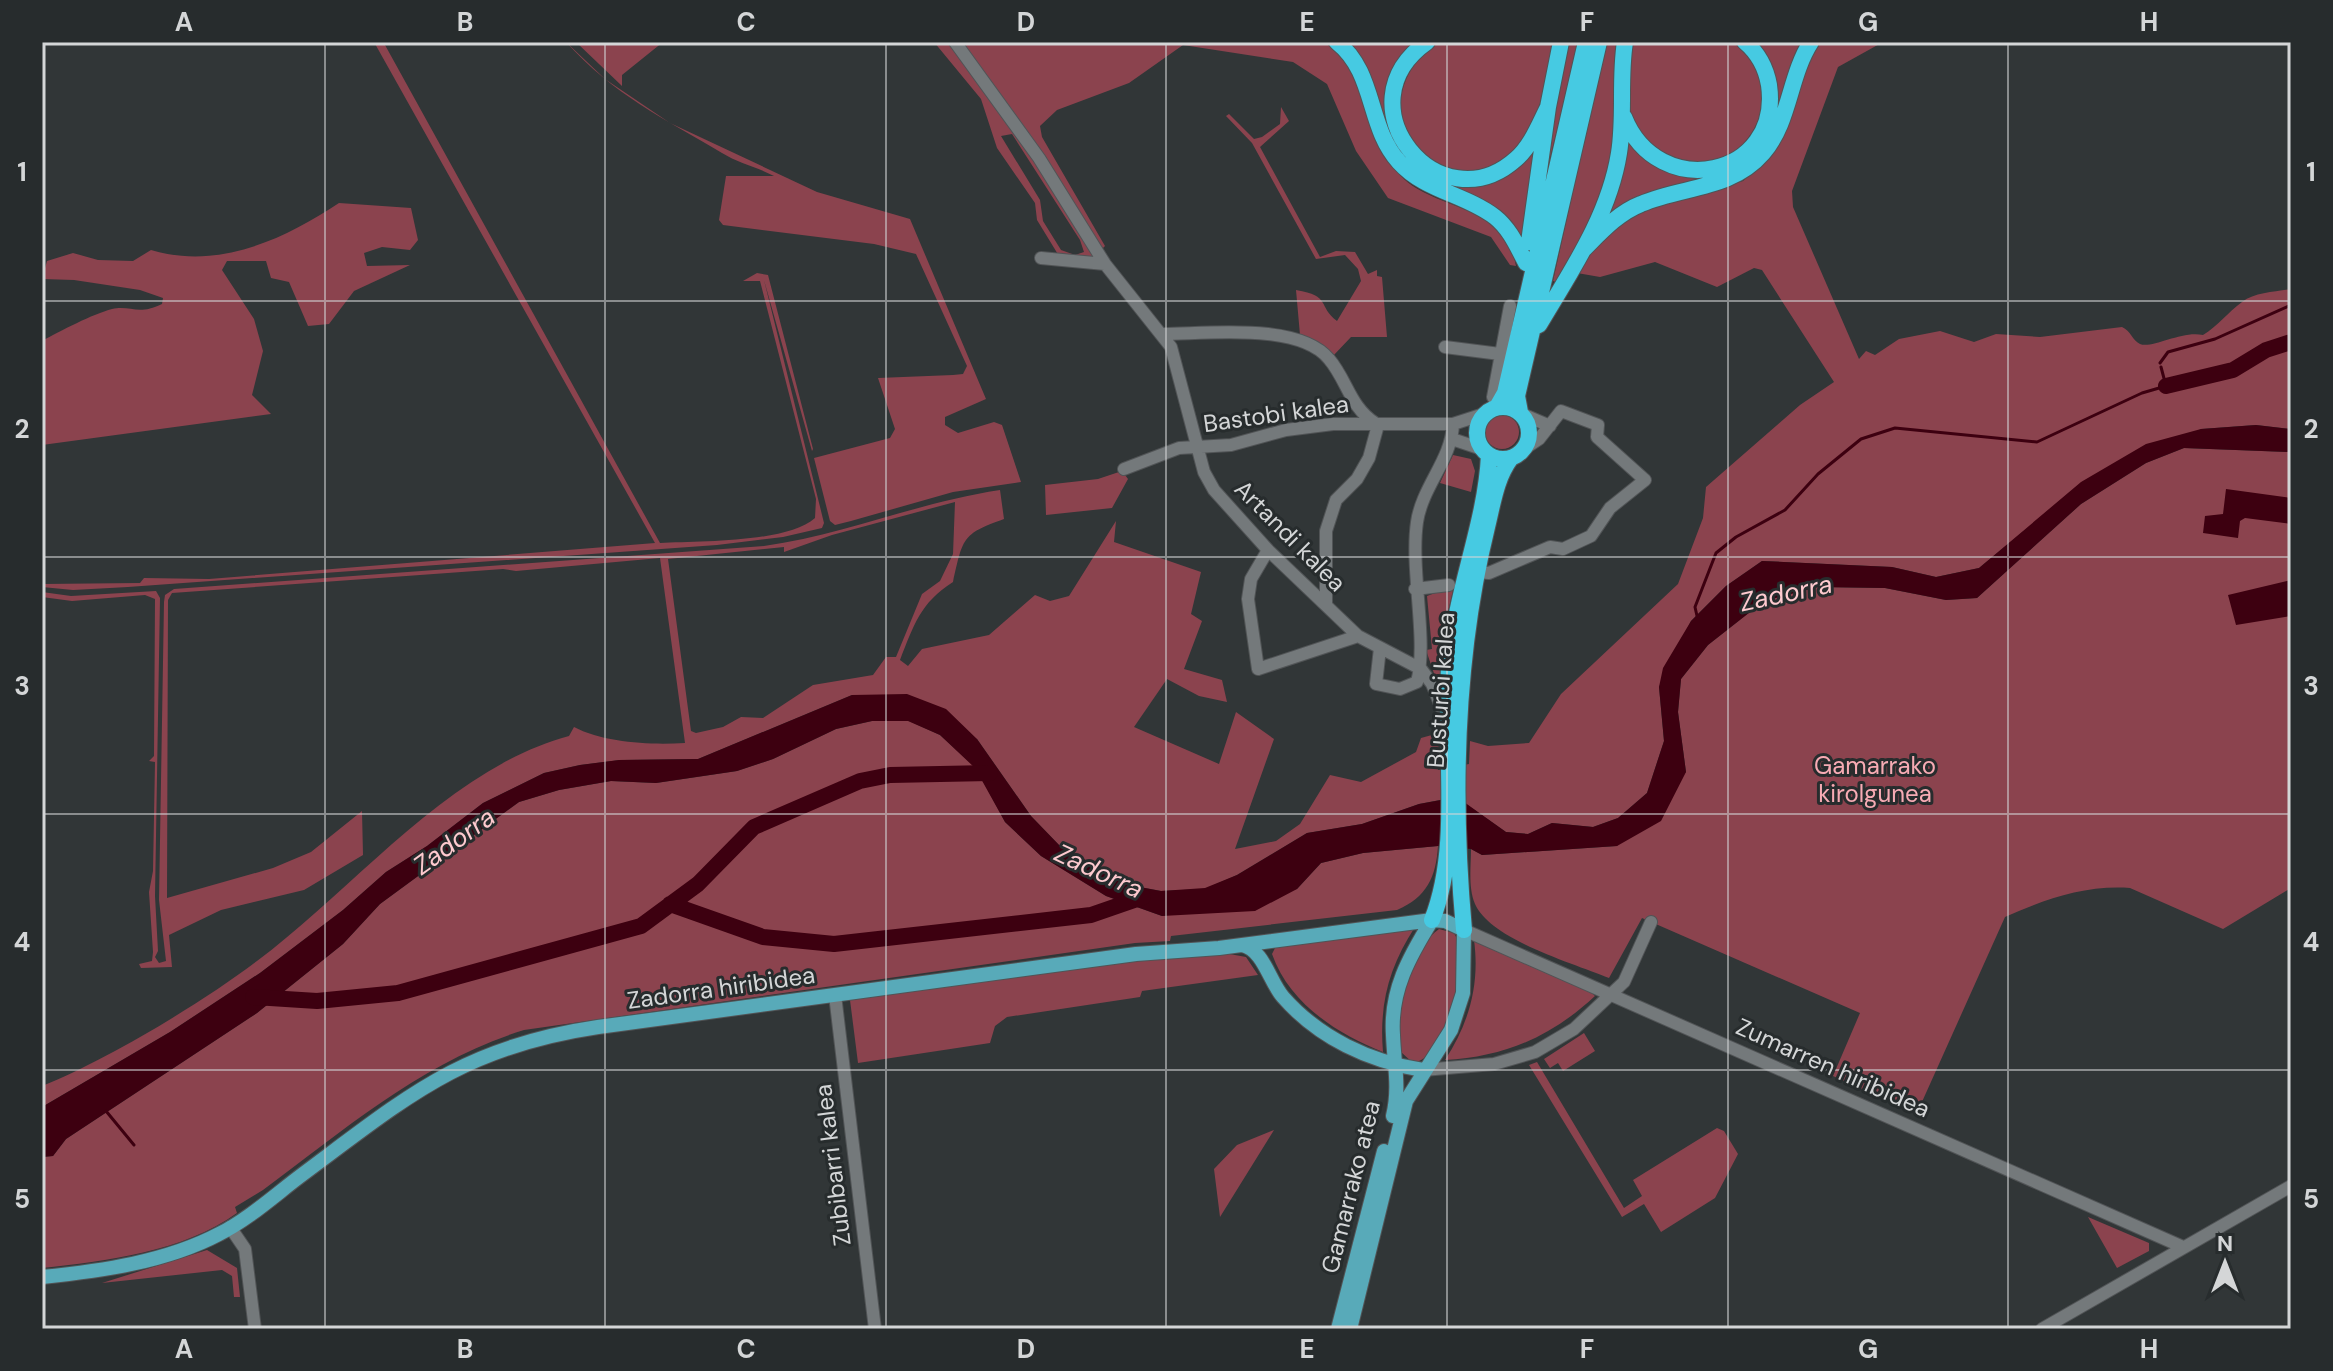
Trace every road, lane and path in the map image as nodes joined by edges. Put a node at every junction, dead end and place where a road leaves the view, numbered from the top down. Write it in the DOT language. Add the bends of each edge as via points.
graph roads {
  1 [pos="955,42"];
  2 [pos="1337,42"];
  3 [pos="1427,42"];
  4 [pos="1561,42"];
  5 [pos="1586,42"];
  6 [pos="1599,42"];
  7 [pos="1625,42"];
  8 [pos="1745,42"];
  9 [pos="1811,42"];
  10 [pos="1548,107"];
  11 [pos="1622,112"];
  12 [pos="1584,249"];
  13 [pos="1041,258"];
  14 [pos="1526,263"];
  15 [pos="1105,264"];
  16 [pos="1526,296"];
  17 [pos="1510,306"];
  18 [pos="1162,334"];
  19 [pos="1530,340"];
  20 [pos="1445,347"];
  21 [pos="1500,354"];
  22 [pos="1493,409"];
  23 [pos="1521,413"];
  24 [pos="1453,424"];
  25 [pos="1378,425"];
  26 [pos="1550,426"];
  27 [pos="1452,439"];
  28 [pos="1198,447"];
  29 [pos="1485,452"];
  30 [pos="1517,453"];
  31 [pos="1124,469"];
  32 [pos="1268,550"];
  33 [pos="1480,572"];
  34 [pos="1449,585"];
  35 [pos="1415,589"];
  36 [pos="1326,603"];
  37 [pos="1358,636"];
  38 [pos="1380,648"];
  39 [pos="1421,669"];
  40 [pos="1446,719"];
  41 [pos="1453,742"];
  42 [pos="1454,852"];
  43 [pos="1432,920"];
  44 [pos="1651,922"];
  45 [pos="1464,930"];
  46 [pos="1272,940"];
  47 [pos="1241,945"];
  48 [pos="1264,964"];
  49 [pos="1612,994"];
  50 [pos="835,995"];
  51 [pos="1396,1066"];
  52 [pos="1423,1070"];
  53 [pos="2291,1186"];
  54 [pos="230,1227"];
  55 [pos="2183,1247"];
  56 [pos="42,1277"];
  57 [pos="255,1329"];
  58 [pos="875,1329"];
  59 [pos="1338,1329"];
  60 [pos="1350,1329"];
  61 [pos="2042,1329"];
  1 -- 15 [label="street, Artandi kalea" via="1039,158"];
  2 -- 14 [label="highway" via="1358,66 1396,159 1421,181 1494,216"];
  3 -- 10 [label="highway" via="1401,70 1393,111 1399,138 1434,171 1477,177 1506,167 1526,148"];
  4 -- 10 [label="highway"];
  5 -- 16 [label="highway"];
  6 -- 19 [label="highway"];
  7 -- 11 [label="highway"];
  8 -- 11 [label="highway" via="1763,66 1770,102 1758,138 1734,161 1701,171 1667,164 1637,140"];
  9 -- 12 [label="highway" via="1778,130 1755,163 1728,180 1639,204"];
  10 -- 14 [label="highway"];
  11 -- 12 [label="highway" via="1615,173"];
  12 -- 19 [label="highway"];
  13 -- 15 [label="street"];
  14 -- 16 [label="highway"];
  15 -- 18 [label="street, Artandi kalea"];
  16 -- 22 [label="highway" via="1505,393"];
  17 -- 21 [label="street"];
  18 -- 25 [label="street" via="1285,335 1313,345 1329,359 1360,414"];
  18 -- 28 [label="street, Artandi kalea" via="1171,347"];
  19 -- 23 [label="highway" via="1517,396"];
  20 -- 21 [label="street"];
  21 -- 22 [label="street"];
  22 -- 23 [label="highway"];
  22 -- 24 [label="street, Bastobi kalea"];
  22 -- 29 [label="highway" via="1477,431"];
  23 -- 26 [label="street"];
  23 -- 30 [label="highway" via="1529,431"];
  24 -- 25 [label="street, Bastobi kalea"];
  24 -- 27 [label="street"];
  25 -- 28 [label="street, Bastobi kalea" via="1333,424"];
  25 -- 36 [label="street" via="1369,458 1336,500 1326,531"];
  26 -- 30 [label="street"];
  26 -- 33 [label="street" via="1561,411 1598,425 1597,437 1645,480 1610,508 1591,536"];
  27 -- 29 [label="street"];
  27 -- 35 [label="street" via="1416,523"];
  28 -- 31 [label="street, Bastobi kalea" via="1179,448"];
  28 -- 32 [label="street, Artandi kalea" via="1214,490"];
  29 -- 30 [label="highway"];
  29 -- 40 [label="highway, Busturbi kalea" via="1453,633"];
  30 -- 33 [label="highway, Busturbi kalea" via="1498,482"];
  32 -- 36 [label="street, Artandi kalea"];
  32 -- 37 [label="street" via="1251,579 1248,599 1258,669"];
  33 -- 41 [label="highway, Busturbi kalea"];
  34 -- 35 [label="street"];
  35 -- 39 [label="street"];
  36 -- 37 [label="street, Artandi kalea"];
  37 -- 38 [label="street, Artandi kalea"];
  38 -- 39 [label="street, Artandi kalea"];
  38 -- 39 [label="street" via="1376,684 1411,687"];
  39 -- 40 [label="street"];
  40 -- 41 [label="highway, Busturbi kalea"];
  41 -- 42 [label="highway, Busturbi kalea"];
  42 -- 43 [label="highway, Busturbi kalea"];
  42 -- 45 [label="highway, Busturbi kalea"];
  43 -- 45 [label="main road, Zadorra hiribidea"];
  43 -- 46 [label="main road, Zadorra hiribidea"];
  43 -- 51 [label="main road, Gamarrako atea" via="1407,960 1395,996"];
  44 -- 49 [label="street" via="1624,982"];
  45 -- 49 [label="street, Zumarren hiribidea"];
  45 -- 52 [label="main road, Gamarrako atea" via="1463,993 1451,1030"];
  46 -- 47 [label="main road, Zadorra hiribidea"];
  46 -- 48 [label="main road"];
  47 -- 48 [label="main road"];
  47 -- 50 [label="main road, Zadorra hiribidea"];
  48 -- 51 [label="main road" via="1285,998 1323,1031"];
  49 -- 52 [label="street" via="1574,1029 1535,1052 1483,1066"];
  49 -- 55 [label="street, Zumarren hiribidea"];
  50 -- 54 [label="main road, Zadorra hiribidea" via="556,1033 492,1051 419,1087"];
  50 -- 58 [label="street, Zubibarri kalea"];
  51 -- 52 [label="main road"];
  51 -- 59 [label="main road, Gamarrako atea" via="1396,1102"];
  52 -- 60 [label="main road, Gamarrako atea" via="1406,1101"];
  53 -- 55 [label="street"];
  54 -- 56 [label="main road, Zadorra hiribidea" via="139,1261"];
  54 -- 57 [label="street" via="245,1249"];
  55 -- 61 [label="street"];
}
